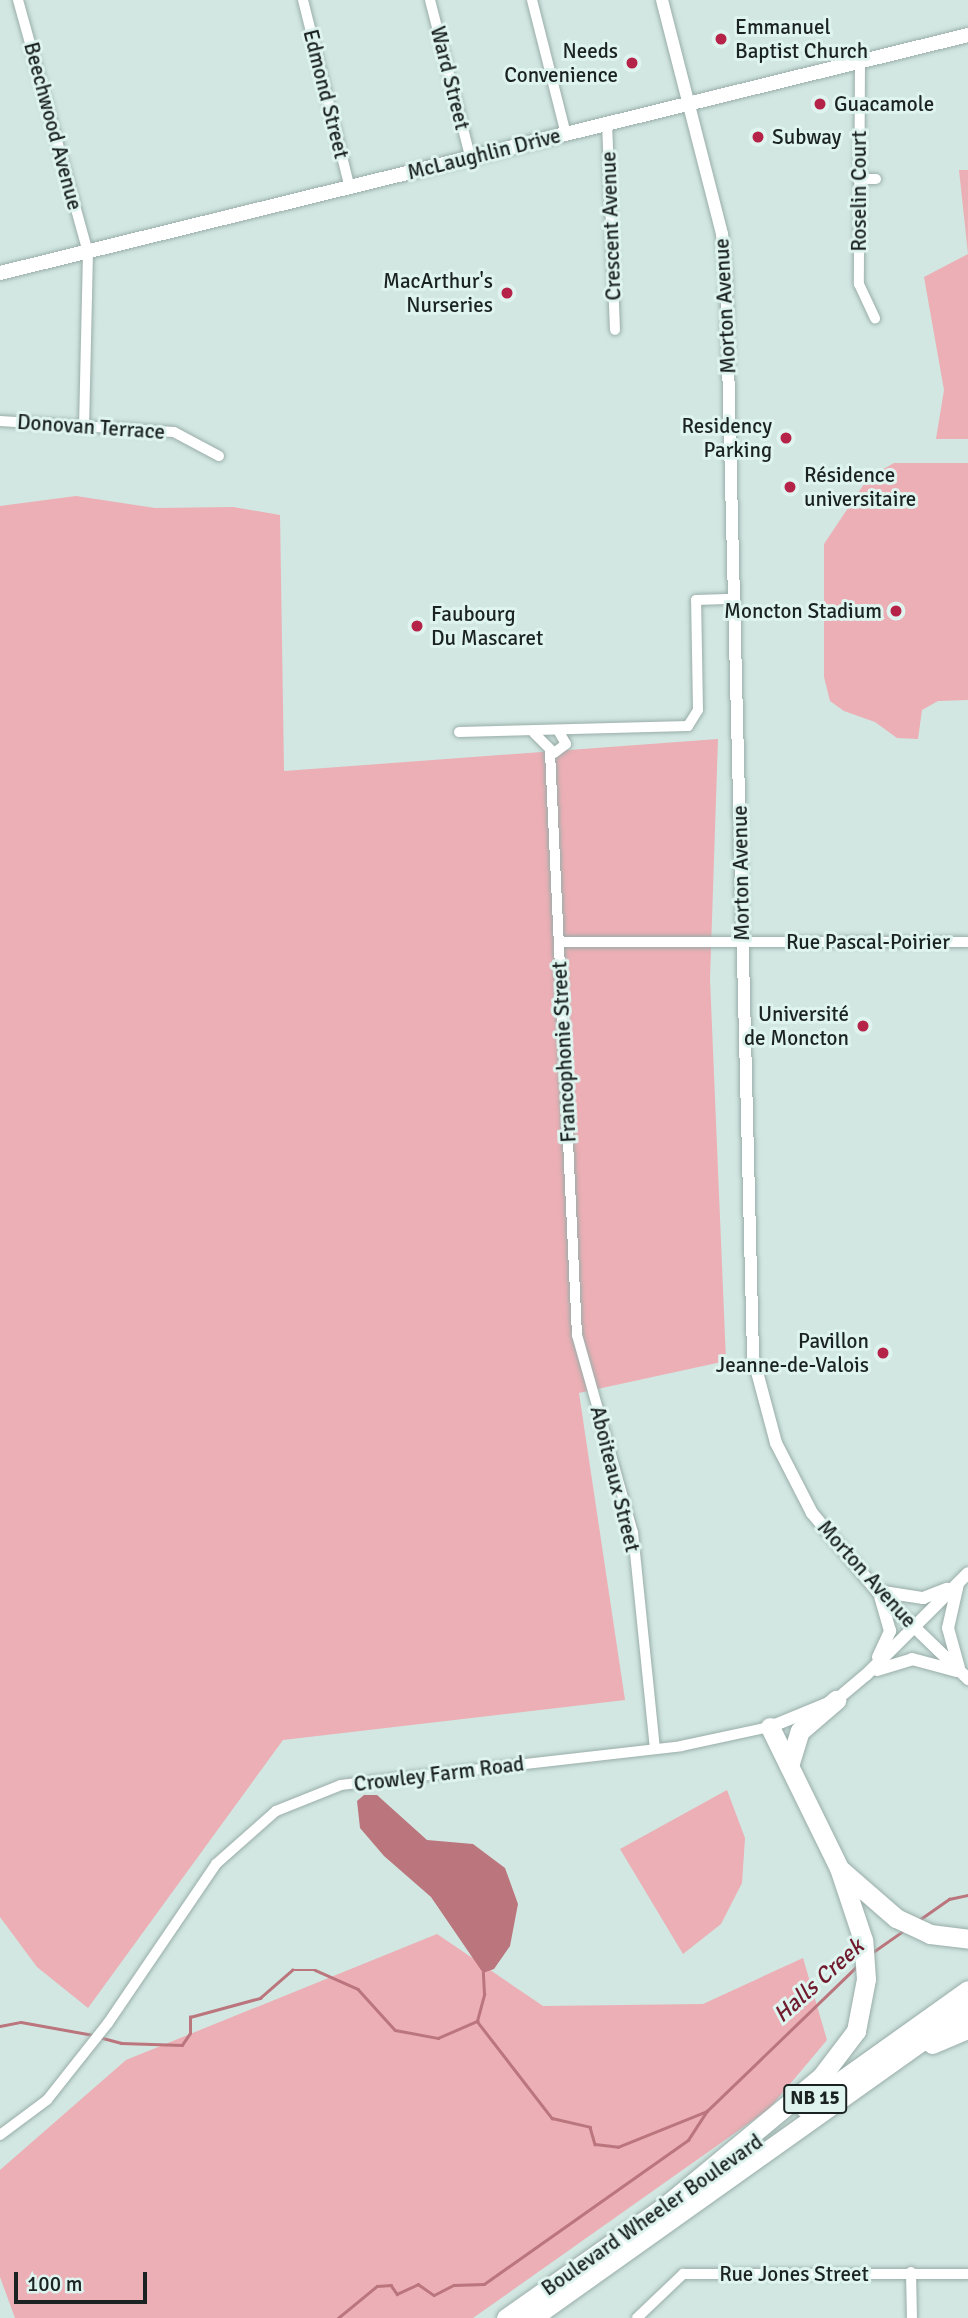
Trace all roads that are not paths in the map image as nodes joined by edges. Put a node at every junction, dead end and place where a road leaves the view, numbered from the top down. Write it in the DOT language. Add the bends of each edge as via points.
graph roads {
  1 [pos="18,0"];
  2 [pos="303,0"];
  3 [pos="430,0"];
  4 [pos="532,0"];
  5 [pos="662,0"];
  6 [pos="968,34"];
  7 [pos="860,61"];
  8 [pos="690,102"];
  9 [pos="607,122"];
  10 [pos="566,134"];
  11 [pos="470,156"];
  12 [pos="858,179"];
  13 [pos="876,179"];
  14 [pos="349,188"];
  15 [pos="88,252"];
  16 [pos="0,274"];
  17 [pos="875,318"];
  18 [pos="615,330"];
  19 [pos="0,421"];
  20 [pos="84,426"];
  21 [pos="219,456"];
  22 [pos="734,599"];
  23 [pos="458,732"];
  24 [pos="564,732"];
  25 [pos="544,737"];
  26 [pos="554,752"];
  27 [pos="743,941"];
  28 [pos="559,942"];
  29 [pos="968,942"];
  30 [pos="577,1335"];
  31 [pos="964,1577"];
  32 [pos="877,1591"];
  33 [pos="915,1628"];
  34 [pos="866,1675"];
  35 [pos="964,1675"];
  36 [pos="836,1700"];
  37 [pos="770,1727"];
  38 [pos="655,1749"];
  39 [pos="789,1766"];
  40 [pos="839,1868"];
  41 [pos="968,1939"];
  42 [pos="968,1990"];
  43 [pos="968,2008"];
  44 [pos="968,2028"];
  45 [pos="0,2135"];
  46 [pos="696,2201"];
  47 [pos="663,2208"];
  48 [pos="911,2272"];
  49 [pos="968,2274"];
  50 [pos="506,2318"];
  51 [pos="532,2318"];
  52 [pos="637,2318"];
  53 [pos="912,2318"];
  1 -- 15 [label="street, Beechwood Avenue"];
  2 -- 14 [label="street, Edmond Street"];
  3 -- 11 [label="street, Ward Street"];
  4 -- 10 [label="street"];
  5 -- 8 [label="street, Morton Avenue"];
  6 -- 7 [label="main road, McLaughlin Drive"];
  7 -- 8 [label="main road, McLaughlin Drive"];
  7 -- 12 [label="street, Roselin Court"];
  8 -- 9 [label="main road, McLaughlin Drive"];
  8 -- 22 [label="street, Morton Avenue" via="722,234"];
  9 -- 10 [label="main road, McLaughlin Drive"];
  9 -- 18 [label="street, Crescent Avenue"];
  10 -- 11 [label="main road, McLaughlin Drive"];
  11 -- 14 [label="main road, McLaughlin Drive"];
  12 -- 13 [label="street"];
  12 -- 17 [label="street, Roselin Court" via="859,284"];
  14 -- 15 [label="main road, McLaughlin Drive"];
  15 -- 16 [label="main road, McLaughlin Drive"];
  15 -- 20 [label="street, Beechwood Avenue"];
  19 -- 20 [label="street, Donovan Terrace"];
  20 -- 21 [label="street, Donovan Terrace" via="174,432"];
  22 -- 24 [label="street" via="696,600 698,710 692,723"];
  22 -- 27 [label="street, Morton Avenue"];
  23 -- 25 [label="street"];
  24 -- 25 [label="street"];
  24 -- 26 [label="street, Francophonie Street" via="566,744"];
  25 -- 26 [label="street"];
  26 -- 28 [label="street, Francophonie Street"];
  27 -- 28 [label="street, Rue Pascal-Poirier"];
  27 -- 29 [label="street, Rue Pascal-Poirier"];
  27 -- 32 [label="street, Morton Avenue" via="753,1357 763,1405 792,1477 812,1513"];
  28 -- 30 [label="street, Francophonie Street"];
  30 -- 38 [label="street, Aboiteaux Street" via="633,1533"];
  31 -- 32 [label="street" via="923,1598"];
  31 -- 33 [label="street, Crowley Farm Road"];
  31 -- 35 [label="street" via="948,1628"];
  32 -- 33 [label="street, Morton Avenue"];
  32 -- 34 [label="street" via="890,1631"];
  33 -- 34 [label="street, Crowley Farm Road"];
  33 -- 35 [label="street, Morton Avenue"];
  34 -- 35 [label="street" via="897,1660 912,1659"];
  34 -- 36 [label="street, Crowley Farm Road"];
  36 -- 37 [label="street, Crowley Farm Road"];
  36 -- 39 [label="highway" via="800,1731"];
  37 -- 38 [label="street, Crowley Farm Road"];
  37 -- 39 [label="highway"];
  38 -- 45 [label="street, Crowley Farm Road" via="341,1785 276,1811 216,1864 108,2023 47,2100"];
  39 -- 40 [label="highway"];
  40 -- 41 [label="highway" via="896,1918 930,1934"];
  40 -- 47 [label="highway" via="863,1940 866,1979 856,2031 821,2077"];
  42 -- 47 [label="highway, Boulevard Wheeler Boulevard / NB 15"];
  43 -- 46 [label="highway, Boulevard Wheeler Boulevard / NB 15"];
  44 -- 46 [label="highway" via="924,2048 729,2185"];
  46 -- 51 [label="highway, Boulevard Wheeler Boulevard / NB 15"];
  47 -- 50 [label="highway, Boulevard Wheeler Boulevard / NB 15"];
  48 -- 49 [label="street, Rue Jones Street"];
  48 -- 52 [label="street, Rue Jones Street" via="683,2274"];
  48 -- 53 [label="street"];
}
